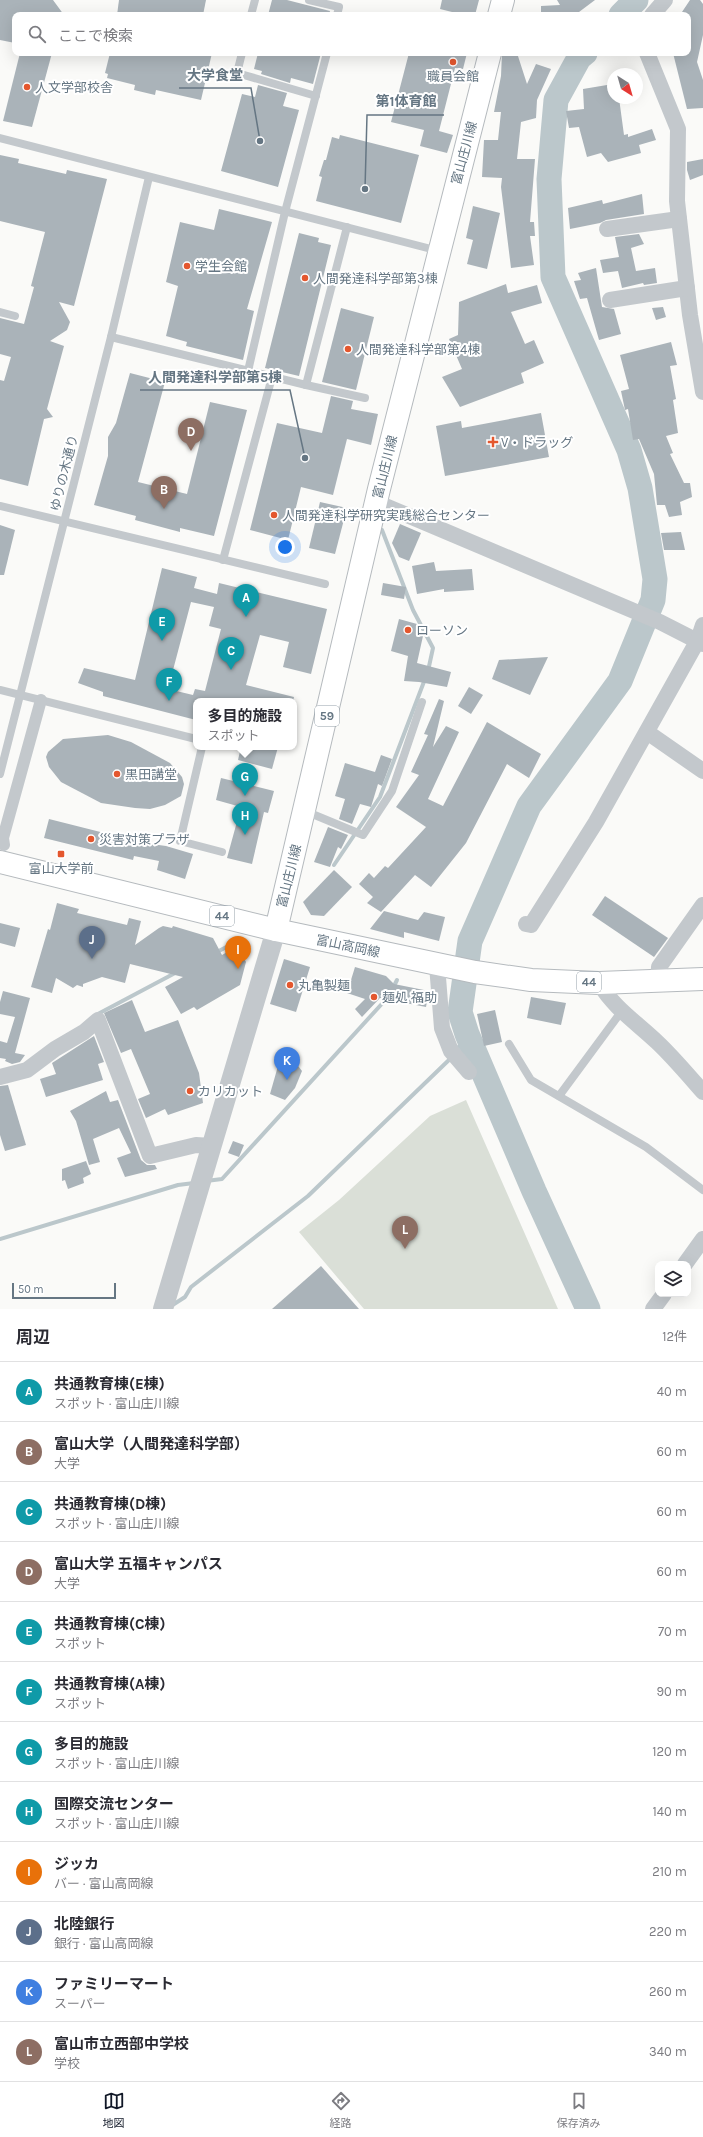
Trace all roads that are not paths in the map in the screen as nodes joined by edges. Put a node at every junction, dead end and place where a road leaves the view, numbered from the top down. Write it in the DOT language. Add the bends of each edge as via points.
graph roads {
  1 [pos="255,0"];
  2 [pos="309,0"];
  3 [pos="503,0"];
  4 [pos="665,0"];
  5 [pos="252,12"];
  6 [pos="338,12"];
  7 [pos="500,12"];
  8 [pos="655,12"];
  9 [pos="241,56"];
  10 [pos="326,56"];
  11 [pos="489,56"];
  12 [pos="648,56"];
  13 [pos="316,96"];
  14 [pos="0,138"];
  15 [pos="149,177"];
  16 [pos="285,212"];
  17 [pos="679,219"];
  18 [pos="347,227"];
  19 [pos="607,229"];
  20 [pos="439,251"];
  21 [pos="687,288"];
  22 [pos="610,300"];
  23 [pos="696,310"];
  24 [pos="0,312"];
  25 [pos="15,316"];
  26 [pos="111,336"];
  27 [pos="248,371"];
  28 [pos="272,377"];
  29 [pos="306,384"];
  30 [pos="703,385"];
  31 [pos="364,398"];
  32 [pos="376,502"];
  33 [pos="0,506"];
  34 [pos="64,522"];
  35 [pos="223,560"];
  36 [pos="325,584"];
  37 [pos="701,637"];
  38 [pos="0,690"];
  39 [pos="19,695"];
  40 [pos="41,700"];
  41 [pos="422,702"];
  42 [pos="648,732"];
  43 [pos="193,738"];
  44 [pos="201,750"];
  45 [pos="701,766"];
  46 [pos="0,774"];
  47 [pos="305,810"];
  48 [pos="222,852"];
  49 [pos="2,853"];
  50 [pos="703,905"];
  51 [pos="526,924"];
  52 [pos="276,930"];
  53 [pos="441,966"];
  54 [pos="703,979"];
  55 [pos="658,981"];
  56 [pos="599,983"];
  57 [pos="621,1012"];
  58 [pos="509,1044"];
  59 [pos="469,1072"];
  60 [pos="0,1077"];
  61 [pos="703,1092"];
  62 [pos="559,1096"];
  63 [pos="211,1146"];
  64 [pos="703,1190"];
  65 [pos="703,1239"];
  66 [pos="687,1261"];
  67 [pos="662,1297"];
  68 [pos="162,1306"];
  69 [pos="654,1309"];
  1 -- 5 [label="lane"];
  2 -- 6 [label="lane" via="339,7"];
  3 -- 7 [label="main road"];
  4 -- 8 [label="street"];
  9 -- 13 [label="lane" via="237,73"];
  10 -- 13 [label="lane"];
  11 -- 20 [label="main road, 富山庄川線 / 59"];
  12 -- 17 [label="street" via="678,129"];
  13 -- 16 [label="lane"];
  14 -- 15 [label="lane"];
  15 -- 16 [label="lane"];
  15 -- 26 [label="lane, ゆりの木通り"];
  16 -- 18 [label="lane"];
  16 -- 27 [label="lane"];
  17 -- 19 [label="street"];
  17 -- 21 [label="street"];
  18 -- 20 [label="lane"];
  18 -- 29 [label="lane"];
  20 -- 32 [label="main road, 富山庄川線 / 59"];
  21 -- 22 [label="street"];
  21 -- 23 [label="street"];
  23 -- 30 [label="street"];
  24 -- 25 [label="lane"];
  26 -- 27 [label="lane"];
  26 -- 34 [label="lane, ゆりの木通り"];
  27 -- 28 [label="lane"];
  28 -- 29 [label="lane"];
  28 -- 35 [label="lane"];
  29 -- 31 [label="lane"];
  32 -- 37 [label="street"];
  32 -- 47 [label="main road, 富山庄川線 / 59"];
  33 -- 34 [label="lane"];
  34 -- 35 [label="lane"];
  34 -- 39 [label="lane, ゆりの木通り"];
  35 -- 36 [label="lane"];
  37 -- 42 [label="street"];
  38 -- 39 [label="lane"];
  39 -- 40 [label="lane"];
  39 -- 46 [label="lane, ゆりの木通り"];
  40 -- 43 [label="lane"];
  40 -- 49 [label="street" via="3,838"];
  41 -- 47 [label="lane" via="392,791 363,835"];
  42 -- 45 [label="street"];
  42 -- 51 [label="street" via="592,829 531,925"];
  44 -- 48 [label="lane" via="180,841"];
  47 -- 52 [label="main road, 富山庄川線 / 59"];
  49 -- 52 [label="main road, 富山高岡線 / 44"];
  50 -- 55 [label="street" via="659,967"];
  52 -- 53 [label="main road, 富山高岡線 / 44"];
  52 -- 63 [label="street"];
  53 -- 56 [label="main road, 富山高岡線 / 44" via="531,980"];
  53 -- 59 [label="street" via="442,1028 453,1055"];
  54 -- 55 [label="main road, 富山高岡線 / 44"];
  55 -- 56 [label="main road, 富山高岡線 / 44"];
  56 -- 57 [label="street"];
  57 -- 61 [label="street" via="658,1042"];
  57 -- 62 [label="lane"];
  58 -- 62 [label="lane" via="531,1080"];
  60 -- 63 [label="street" via="27,1070 98,1020 150,1156 196,1145"];
  62 -- 64 [label="lane" via="646,1147"];
  63 -- 68 [label="street"];
  65 -- 66 [label="street"];
  67 -- 69 [label="street"];
}
